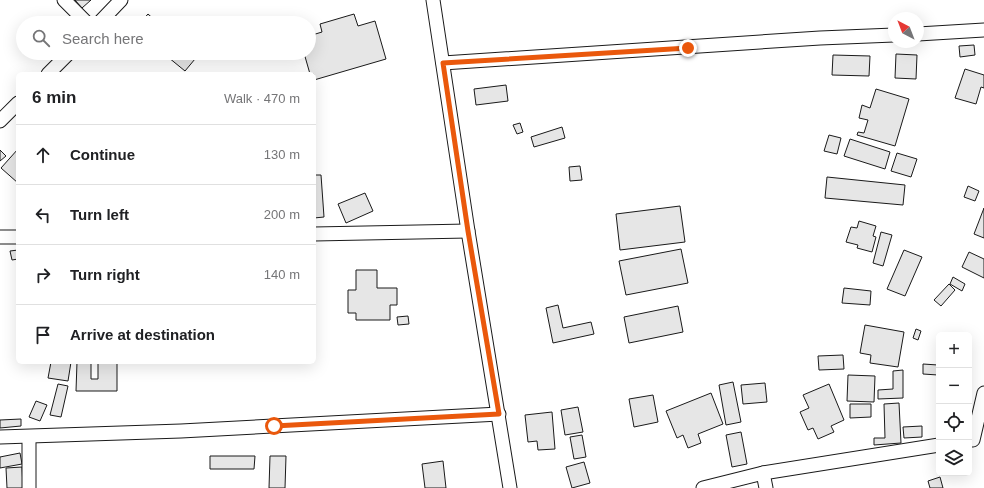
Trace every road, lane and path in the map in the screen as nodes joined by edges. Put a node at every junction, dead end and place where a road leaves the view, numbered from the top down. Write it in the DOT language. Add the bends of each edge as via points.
graph roads {
  1 [pos="64,0"];
  2 [pos="121,0"];
  3 [pos="433,0"];
  4 [pos="80,16"];
  5 [pos="106,16"];
  6 [pos="984,30"];
  7 [pos="924,34"];
  8 [pos="888,35"];
  9 [pos="62,60"];
  10 [pos="443,63"];
  11 [pos="50,72"];
  12 [pos="16,105"];
  13 [pos="0,121"];
  14 [pos="468,231"];
  15 [pos="316,234"];
  16 [pos="0,237"];
  17 [pos="16,237"];
  18 [pos="984,393"];
  19 [pos="499,414"];
  20 [pos="0,437"];
  21 [pos="29,437"];
  22 [pos="975,440"];
  23 [pos="936,445"];
  24 [pos="763,473"];
  25 [pos="29,488"];
  26 [pos="510,488"];
  27 [pos="703,488"];
  28 [pos="766,488"];
  1 -- 4 [label="street"];
  2 -- 5 [label="street"];
  3 -- 10 [label="street"];
  6 -- 7 [label="street"];
  8 -- 10 [label="street"];
  9 -- 11 [label="street"];
  10 -- 14 [label="street"];
  12 -- 13 [label="street"];
  14 -- 15 [label="street"];
  14 -- 19 [label="street"];
  16 -- 17 [label="street"];
  18 -- 22 [label="street"];
  19 -- 21 [label="street"];
  19 -- 26 [label="street"];
  20 -- 21 [label="street"];
  21 -- 25 [label="street"];
  23 -- 24 [label="street"];
  24 -- 27 [label="street"];
  24 -- 28 [label="street"];
}
